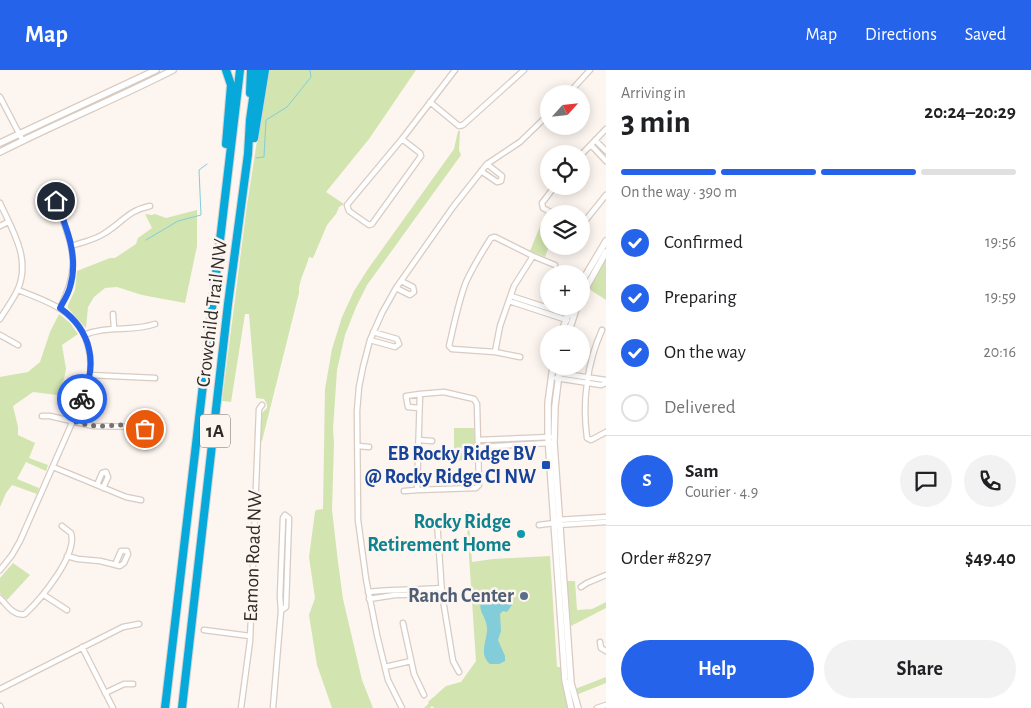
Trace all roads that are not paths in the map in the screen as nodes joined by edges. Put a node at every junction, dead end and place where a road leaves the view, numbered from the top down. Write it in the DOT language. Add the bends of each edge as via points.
graph roads {
  1 [pos="156,70"];
  2 [pos="173,70"];
  3 [pos="226,70"];
  4 [pos="240,70"];
  5 [pos="251,70"];
  6 [pos="257,70"];
  7 [pos="265,70"];
  8 [pos="455,70"];
  9 [pos="524,70"];
  10 [pos="590,70"];
  11 [pos="166,72"];
  12 [pos="576,85"];
  13 [pos="0,96"];
  14 [pos="430,102"];
  15 [pos="250,120"];
  16 [pos="540,123"];
  17 [pos="606,129"];
  18 [pos="19,134"];
  19 [pos="402,139"];
  20 [pos="596,140"];
  21 [pos="23,141"];
  22 [pos="0,143"];
  23 [pos="591,145"];
  24 [pos="606,151"];
  25 [pos="0,152"];
  26 [pos="248,154"];
  27 [pos="606,161"];
  28 [pos="487,164"];
  29 [pos="481,171"];
  30 [pos="53,188"];
  31 [pos="606,195"];
  32 [pos="0,203"];
  33 [pos="150,206"];
  34 [pos="590,215"];
  35 [pos="8,222"];
  36 [pos="0,226"];
  37 [pos="220,228"];
  38 [pos="606,241"];
  39 [pos="71,246"];
  40 [pos="606,252"];
  41 [pos="533,256"];
  42 [pos="556,264"];
  43 [pos="590,268"];
  44 [pos="401,281"];
  45 [pos="590,281"];
  46 [pos="396,288"];
  47 [pos="18,290"];
  48 [pos="510,298"];
  49 [pos="60,308"];
  50 [pos="113,314"];
  51 [pos="570,315"];
  52 [pos="572,315"];
  53 [pos="570,318"];
  54 [pos="0,319"];
  55 [pos="155,324"];
  56 [pos="566,325"];
  57 [pos="569,325"];
  58 [pos="114,328"];
  59 [pos="602,330"];
  60 [pos="373,332"];
  61 [pos="0,334"];
  62 [pos="84,335"];
  63 [pos="370,340"];
  64 [pos="18,345"];
  65 [pos="496,352"];
  66 [pos="520,357"];
  67 [pos="90,375"];
  68 [pos="556,375"];
  69 [pos="568,375"];
  70 [pos="155,378"];
  71 [pos="587,380"];
  72 [pos="606,381"];
  73 [pos="420,394"];
  74 [pos="262,405"];
  75 [pos="420,408"];
  76 [pos="42,416"];
  77 [pos="73,421"];
  78 [pos="606,432"];
  79 [pos="419,440"];
  80 [pos="478,440"];
  81 [pos="551,440"];
  82 [pos="432,441"];
  83 [pos="358,446"];
  84 [pos="146,447"];
  85 [pos="369,447"];
  86 [pos="478,447"];
  87 [pos="53,466"];
  88 [pos="97,485"];
  89 [pos="103,488"];
  90 [pos="416,490"];
  91 [pos="404,491"];
  92 [pos="140,500"];
  93 [pos="606,517"];
  94 [pos="437,521"];
  95 [pos="606,522"];
  96 [pos="557,523"];
  97 [pos="538,525"];
  98 [pos="62,526"];
  99 [pos="67,556"];
  100 [pos="115,565"];
  101 [pos="0,570"];
  102 [pos="606,575"];
  103 [pos="581,587"];
  104 [pos="394,589"];
  105 [pos="441,591"];
  106 [pos="368,592"];
  107 [pos="414,593"];
  108 [pos="44,594"];
  109 [pos="395,595"];
  110 [pos="0,598"];
  111 [pos="369,599"];
  112 [pos="67,610"];
  113 [pos="281,611"];
  114 [pos="403,623"];
  115 [pos="139,624"];
  116 [pos="204,630"];
  117 [pos="250,636"];
  118 [pos="600,642"];
  119 [pos="82,648"];
  120 [pos="606,651"];
  121 [pos="410,660"];
  122 [pos="385,668"];
  123 [pos="459,672"];
  124 [pos="133,684"];
  125 [pos="0,688"];
  126 [pos="105,693"];
  127 [pos="424,695"];
  128 [pos="606,705"];
  129 [pos="113,708"];
  130 [pos="164,708"];
  131 [pos="182,708"];
  132 [pos="241,708"];
  133 [pos="273,708"];
  134 [pos="402,708"];
  135 [pos="571,708"];
  136 [pos="578,708"];
  137 [pos="597,708"];
  1 -- 18 [label="street"];
  2 -- 11 [label="street"];
  3 -- 37 [label="highway" via="231,84"];
  4 -- 37 [label="highway, Crowchild Trail NW / 1A"];
  5 -- 15 [label="highway"];
  6 -- 15 [label="highway, Crowchild Trail NW / 1A"];
  7 -- 26 [label="highway"];
  8 -- 14 [label="street"];
  9 -- 14 [label="street" via="464,125 459,126"];
  10 -- 12 [label="street"];
  11 -- 21 [label="street"];
  13 -- 18 [label="street"];
  14 -- 19 [label="street"];
  15 -- 26 [label="highway, Crowchild Trail NW / 1A"];
  16 -- 28 [label="street" via="520,142"];
  17 -- 20 [label="street"];
  18 -- 21 [label="street"];
  18 -- 22 [label="street"];
  19 -- 19 [label="street" via="421,156 369,225 347,205"];
  20 -- 23 [label="street"];
  20 -- 24 [label="street"];
  21 -- 25 [label="street"];
  23 -- 27 [label="street"];
  26 -- 131 [label="highway, Crowchild Trail NW / 1A"];
  28 -- 29 [label="street"];
  28 -- 29 [label="street" via="502,176 501,181 497,182"];
  29 -- 44 [label="street"];
  30 -- 39 [label="street"];
  31 -- 34 [label="street"];
  32 -- 35 [label="street"];
  33 -- 39 [label="street" via="127,215 98,237"];
  35 -- 36 [label="street"];
  35 -- 47 [label="street" via="22,253"];
  37 -- 130 [label="highway, Crowchild Trail NW / 1A"];
  38 -- 43 [label="street"];
  39 -- 49 [label="street" via="72,280"];
  40 -- 45 [label="street"];
  41 -- 42 [label="street"];
  41 -- 48 [label="street"];
  41 -- 65 [label="street" via="491,238 466,282 449,346 452,349"];
  44 -- 46 [label="street"];
  44 -- 46 [label="street" via="413,287 414,292 410,295"];
  46 -- 60 [label="street"];
  47 -- 49 [label="street"];
  47 -- 54 [label="street"];
  48 -- 53 [label="street"];
  48 -- 65 [label="street" via="500,326"];
  49 -- 62 [label="street" via="75,321"];
  50 -- 58 [label="street"];
  51 -- 53 [label="street"];
  52 -- 53 [label="street"];
  53 -- 56 [label="street"];
  53 -- 57 [label="street"];
  55 -- 58 [label="street"];
  58 -- 62 [label="street"];
  59 -- 71 [label="street"];
  60 -- 63 [label="street"];
  60 -- 63 [label="street" via="397,339 399,344 395,347"];
  61 -- 64 [label="street"];
  62 -- 67 [label="street" via="91,356"];
  63 -- 83 [label="street" via="358,387"];
  65 -- 66 [label="street"];
  67 -- 70 [label="street"];
  67 -- 77 [label="street"];
  68 -- 81 [label="street"];
  69 -- 71 [label="street"];
  71 -- 72 [label="street"];
  71 -- 78 [label="street" via="584,417 587,438 591,440"];
  73 -- 75 [label="street"];
  73 -- 75 [label="street" via="406,396 408,408"];
  73 -- 80 [label="street" via="444,392 474,399 477,404"];
  74 -- 117 [label="street, Eamon Road NW" via="258,409"];
  75 -- 79 [label="street"];
  76 -- 77 [label="street"];
  77 -- 84 [label="street" via="93,426 142,427 147,433"];
  77 -- 87 [label="street"];
  79 -- 82 [label="street"];
  79 -- 90 [label="street"];
  80 -- 81 [label="street"];
  80 -- 86 [label="street"];
  81 -- 86 [label="street"];
  81 -- 96 [label="street"];
  83 -- 85 [label="street"];
  83 -- 106 [label="street" via="358,520"];
  86 -- 90 [label="street" via="479,485 476,488"];
  87 -- 88 [label="street"];
  87 -- 101 [label="street" via="20,541"];
  88 -- 89 [label="street"];
  88 -- 89 [label="street" via="102,473 106,472 108,475"];
  89 -- 92 [label="street"];
  90 -- 91 [label="street"];
  93 -- 96 [label="street"];
  94 -- 105 [label="street"];
  95 -- 96 [label="street"];
  96 -- 97 [label="street"];
  96 -- 135 [label="street" via="565,680"];
  96 -- 136 [label="street" via="571,683"];
  98 -- 99 [label="street" via="72,535"];
  99 -- 100 [label="street"];
  99 -- 108 [label="street"];
  102 -- 103 [label="street"];
  104 -- 106 [label="street"];
  104 -- 107 [label="street"];
  104 -- 109 [label="street"];
  105 -- 107 [label="street"];
  105 -- 123 [label="street"];
  106 -- 111 [label="street"];
  107 -- 109 [label="street"];
  108 -- 110 [label="street" via="22,615"];
  108 -- 112 [label="street"];
  109 -- 111 [label="street"];
  111 -- 122 [label="street"];
  113 -- 113 [label="street" via="286,607 289,518 285,515"];
  113 -- 133 [label="street"];
  114 -- 121 [label="street"];
  115 -- 119 [label="street" via="123,627"];
  116 -- 117 [label="street"];
  117 -- 132 [label="street, Eamon Road NW"];
  118 -- 120 [label="street"];
  119 -- 125 [label="street"];
  119 -- 126 [label="street"];
  121 -- 122 [label="street"];
  121 -- 127 [label="street"];
  122 -- 134 [label="street"];
  124 -- 126 [label="street" via="124,684"];
  126 -- 129 [label="street"];
  128 -- 137 [label="street"];
}
